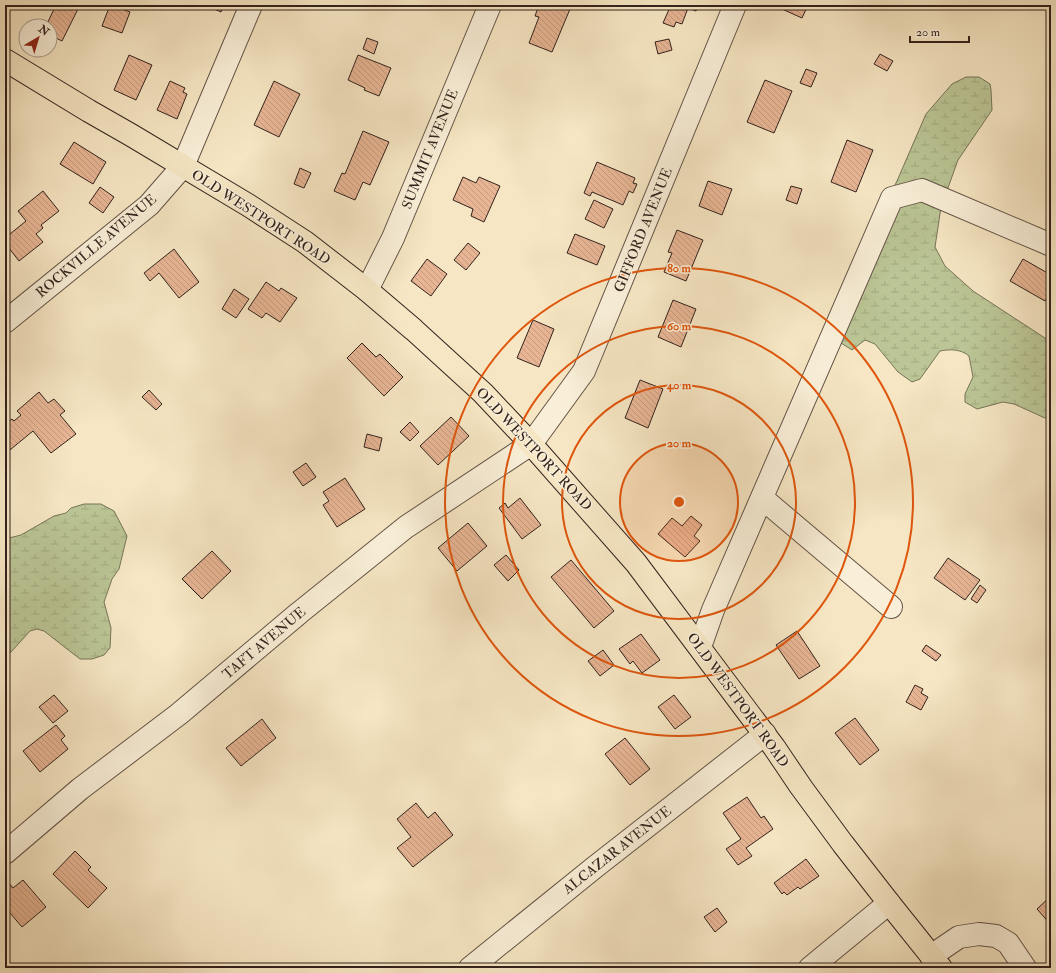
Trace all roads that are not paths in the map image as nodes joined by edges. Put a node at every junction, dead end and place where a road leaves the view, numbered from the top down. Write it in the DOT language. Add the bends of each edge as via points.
graph roads {
  1 [pos="251,5"];
  2 [pos="490,5"];
  3 [pos="735,5"];
  4 [pos="5,60"];
  5 [pos="183,166"];
  6 [pos="1051,246"];
  7 [pos="367,290"];
  8 [pos="5,322"];
  9 [pos="532,444"];
  10 [pos="762,498"];
  11 [pos="892,607"];
  12 [pos="700,647"];
  13 [pos="765,734"];
  14 [pos="5,853"];
  15 [pos="889,903"];
  16 [pos="936,962"];
  17 [pos="470,968"];
  18 [pos="810,968"];
  19 [pos="1025,968"];
  1 -- 5 [label="street, ROCKVILLE AVENUE"];
  2 -- 7 [label="street, SUMMIT AVENUE" via="394,238"];
  3 -- 9 [label="street, GIFFORD AVENUE" via="584,371"];
  4 -- 5 [label="main road, OLD WESTPORT ROAD"];
  5 -- 7 [label="main road, OLD WESTPORT ROAD" via="305,242"];
  5 -- 8 [label="street, ROCKVILLE AVENUE" via="149,205"];
  6 -- 10 [label="street" via="922,190 892,198"];
  7 -- 9 [label="main road, OLD WESTPORT ROAD" via="483,393"];
  9 -- 12 [label="main road, OLD WESTPORT ROAD" via="636,563"];
  9 -- 14 [label="street, TAFT AVENUE" via="406,527 179,714 80,789"];
  10 -- 11 [label="street"];
  10 -- 12 [label="street" via="713,610"];
  12 -- 13 [label="main road, OLD WESTPORT ROAD"];
  13 -- 15 [label="main road, OLD WESTPORT ROAD" via="801,787"];
  13 -- 17 [label="street, ALCAZAR AVENUE"];
  15 -- 16 [label="main road, OLD WESTPORT ROAD"];
  15 -- 18 [label="street"];
  16 -- 19 [label="street" via="959,937 979,934 996,936 1008,943"];
}
